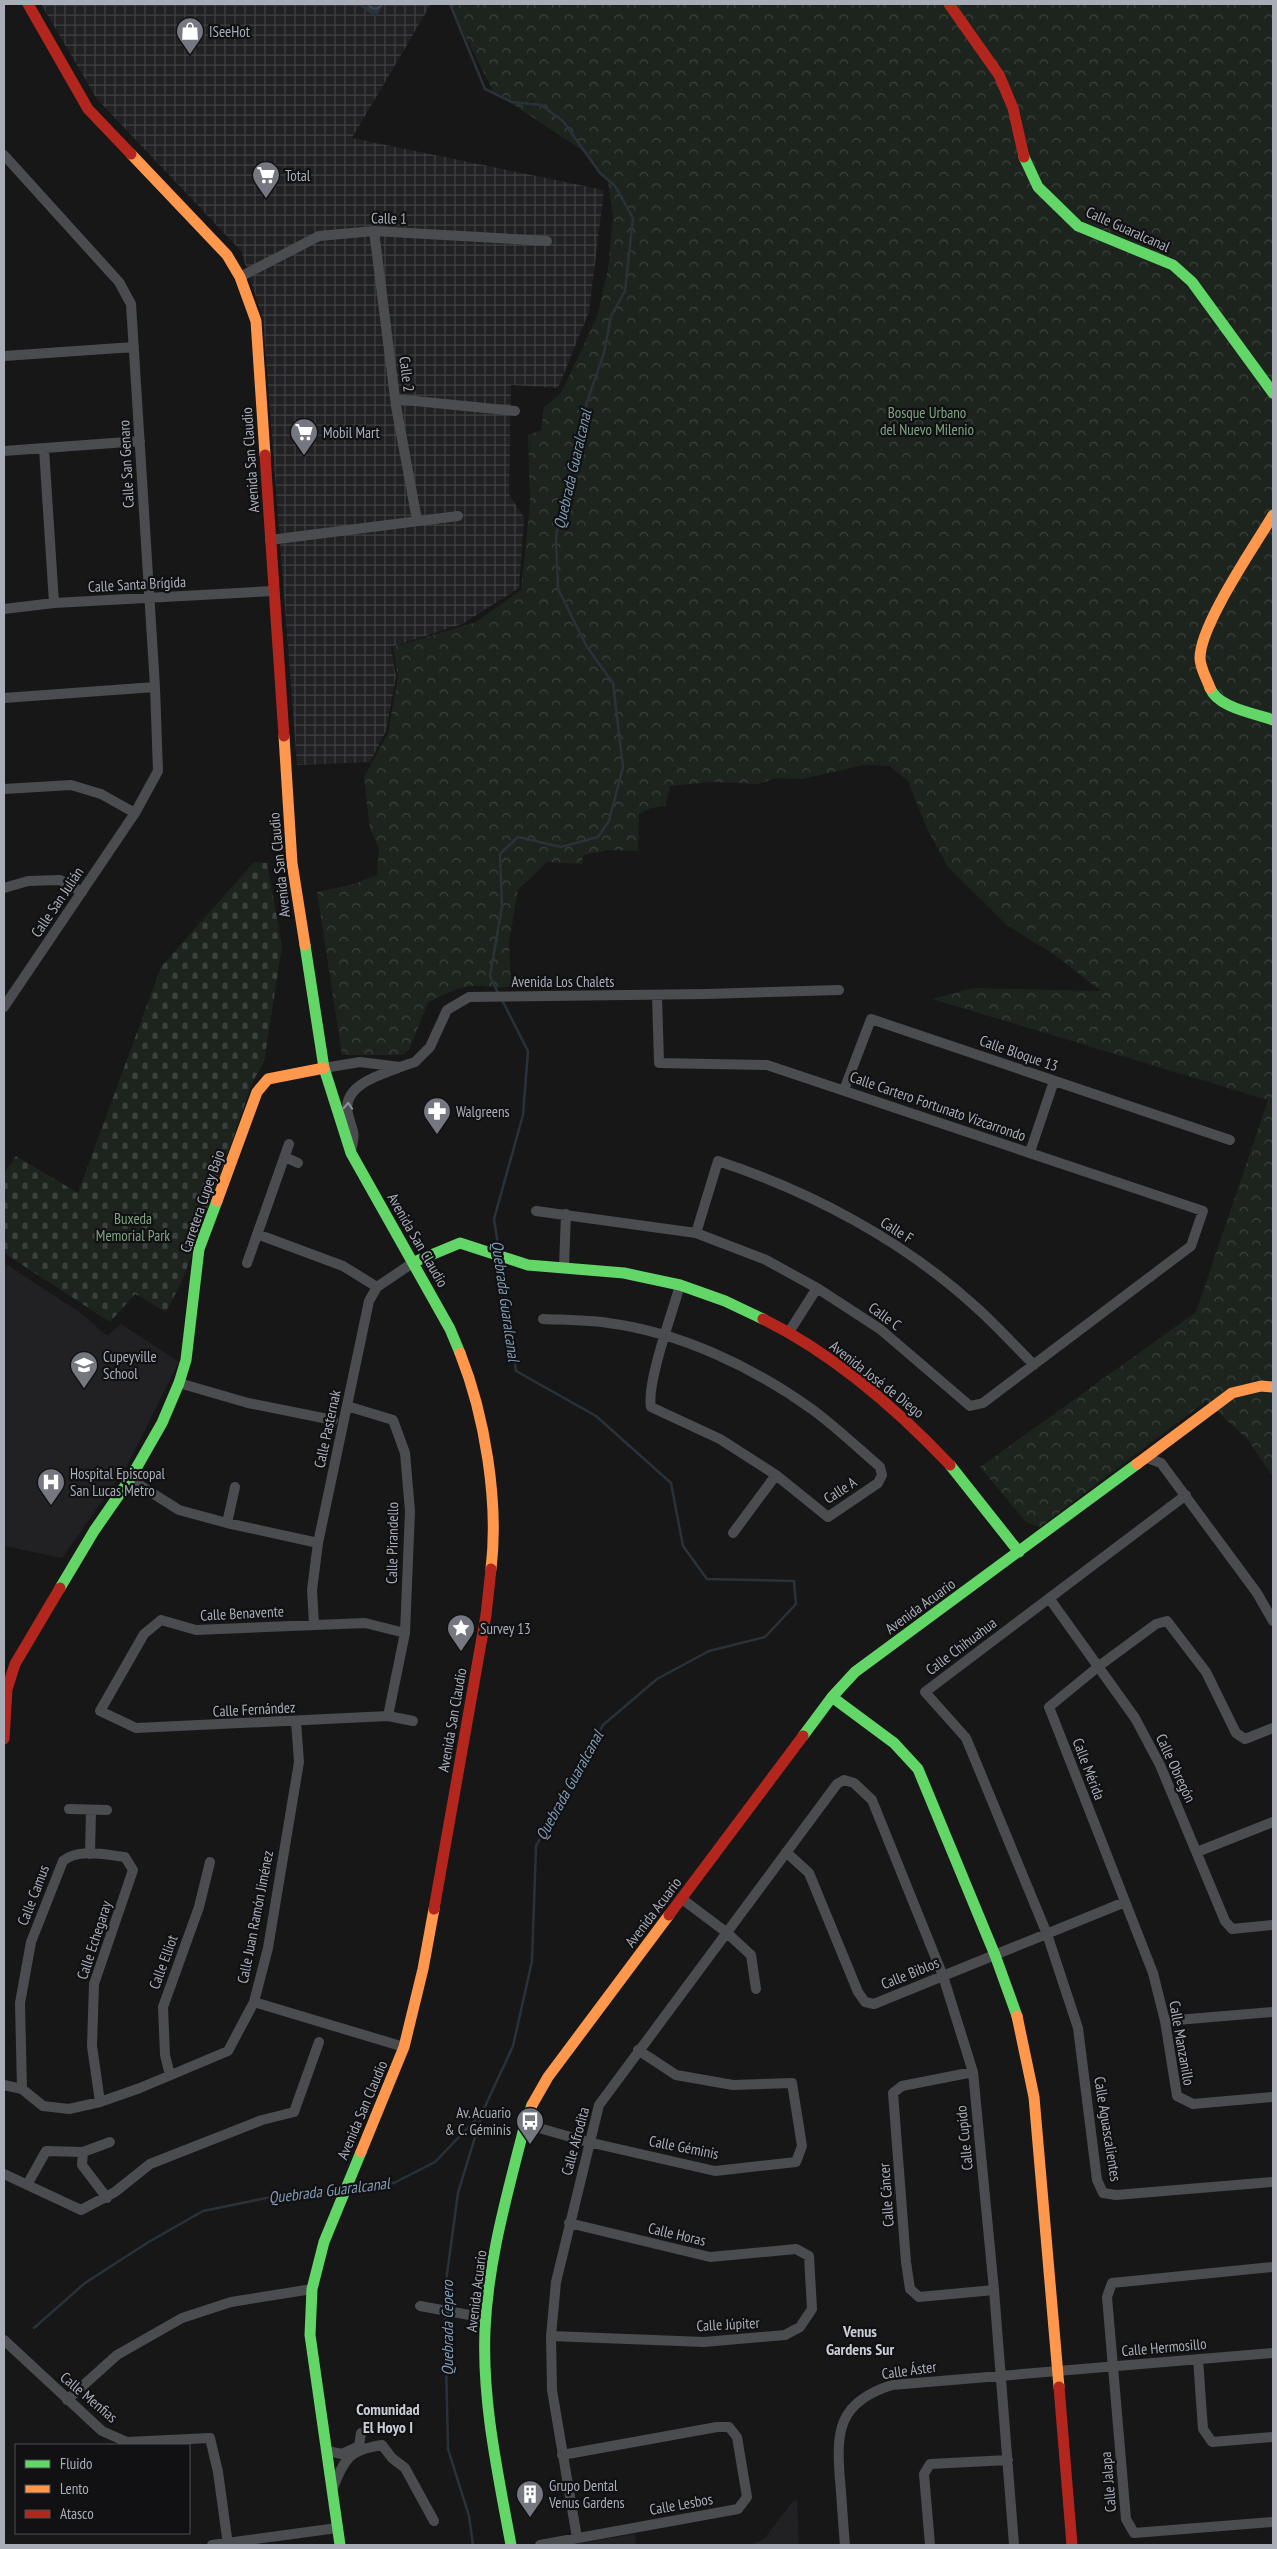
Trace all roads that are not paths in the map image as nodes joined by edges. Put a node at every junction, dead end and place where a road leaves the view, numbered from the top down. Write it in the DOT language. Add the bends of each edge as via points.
graph roads {
  1 [pos="28,4"];
  2 [pos="949,4"];
  3 [pos="4,155"];
  4 [pos="374,231"];
  5 [pos="547,241"];
  6 [pos="240,277"];
  7 [pos="134,346"];
  8 [pos="4,356"];
  9 [pos="1273,393"];
  10 [pos="395,399"];
  11 [pos="516,411"];
  12 [pos="140,442"];
  13 [pos="44,449"];
  14 [pos="4,450"];
  15 [pos="1273,515"];
  16 [pos="458,516"];
  17 [pos="417,520"];
  18 [pos="270,540"];
  19 [pos="273,591"];
  20 [pos="149,598"];
  21 [pos="54,603"];
  22 [pos="4,609"];
  23 [pos="155,687"];
  24 [pos="4,698"];
  25 [pos="1273,720"];
  26 [pos="4,789"];
  27 [pos="135,813"];
  28 [pos="4,888"];
  29 [pos="82,892"];
  30 [pos="838,990"];
  31 [pos="657,995"];
  32 [pos="4,1007"];
  33 [pos="400,1067"];
  34 [pos="324,1068"];
  35 [pos="1054,1081"];
  36 [pos="844,1090"];
  37 [pos="1230,1140"];
  38 [pos="289,1144"];
  39 [pos="1030,1152"];
  40 [pos="350,1153"];
  41 [pos="285,1157"];
  42 [pos="298,1163"];
  43 [pos="536,1211"];
  44 [pos="566,1214"];
  45 [pos="257,1234"];
  46 [pos="696,1234"];
  47 [pos="414,1262"];
  48 [pos="247,1263"];
  49 [pos="1168,1265"];
  50 [pos="564,1267"];
  51 [pos="680,1285"];
  52 [pos="377,1287"];
  53 [pos="817,1288"];
  54 [pos="543,1319"];
  55 [pos="789,1332"];
  56 [pos="665,1337"];
  57 [pos="1034,1365"];
  58 [pos="179,1383"];
  59 [pos="1273,1387"];
  60 [pos="347,1406"];
  61 [pos="332,1420"];
  62 [pos="1146,1458"];
  63 [pos="776,1476"];
  64 [pos="130,1480"];
  65 [pos="235,1487"];
  66 [pos="1186,1495"];
  67 [pos="228,1524"];
  68 [pos="733,1533"];
  69 [pos="318,1543"];
  70 [pos="1018,1552"];
  71 [pos="1049,1598"];
  72 [pos="1273,1621"];
  73 [pos="314,1624"];
  74 [pos="404,1633"];
  75 [pos="1099,1666"];
  76 [pos="832,1696"];
  77 [pos="100,1711"];
  78 [pos="388,1716"];
  79 [pos="413,1721"];
  80 [pos="296,1722"];
  81 [pos="1273,1728"];
  82 [pos="4,1739"];
  83 [pos="831,1792"];
  84 [pos="69,1810"];
  85 [pos="107,1810"];
  86 [pos="91,1811"];
  87 [pos="1273,1822"];
  88 [pos="786,1852"];
  89 [pos="1197,1852"];
  90 [pos="90,1854"];
  91 [pos="210,1862"];
  92 [pos="682,1899"];
  93 [pos="1125,1902"];
  94 [pos="1273,1926"];
  95 [pos="726,1932"];
  96 [pos="1047,1934"];
  97 [pos="995,1955"];
  98 [pos="943,1976"];
  99 [pos="756,1990"];
  100 [pos="254,2002"];
  101 [pos="1273,2012"];
  102 [pos="1165,2021"];
  103 [pos="319,2042"];
  104 [pos="404,2047"];
  105 [pos="638,2050"];
  106 [pos="973,2072"];
  107 [pos="170,2074"];
  108 [pos="4,2085"];
  109 [pos="22,2089"];
  110 [pos="1273,2097"];
  111 [pos="100,2102"];
  112 [pos="525,2124"];
  113 [pos="110,2142"];
  114 [pos="588,2142"];
  115 [pos="83,2152"];
  116 [pos="4,2174"];
  117 [pos="1273,2182"];
  118 [pos="27,2185"];
  119 [pos="107,2198"];
  120 [pos="569,2223"];
  121 [pos="781,2251"];
  122 [pos="1273,2267"];
  123 [pos="312,2289"];
  124 [pos="994,2290"];
  125 [pos="420,2306"];
  126 [pos="486,2318"];
  127 [pos="551,2336"];
  128 [pos="4,2340"];
  129 [pos="1273,2353"];
  130 [pos="1198,2359"];
  131 [pos="1113,2366"];
  132 [pos="1057,2371"];
  133 [pos="1001,2375"];
  134 [pos="67,2400"];
  135 [pos="361,2434"];
  136 [pos="1273,2437"];
  137 [pos="327,2451"];
  138 [pos="562,2455"];
  139 [pos="1008,2460"];
  140 [pos="332,2489"];
  141 [pos="434,2521"];
  142 [pos="1273,2522"];
  143 [pos="338,2528"];
  144 [pos="577,2538"];
  145 [pos="228,2544"];
  146 [pos="212,2545"];
  147 [pos="340,2545"];
  148 [pos="511,2545"];
  149 [pos="540,2545"];
  150 [pos="845,2545"];
  151 [pos="930,2545"];
  152 [pos="1014,2545"];
  153 [pos="1072,2545"];
  1 -- 6 [label="street, Avenida San Claudio" via="88,109 220,247"];
  2 -- 9 [label="street, Calle Guaralcanal" via="999,75 1013,108 1024,157 1038,187 1078,226 1173,265 1192,282"];
  3 -- 7 [label="street, Calle San Genaro" via="119,282 131,304"];
  4 -- 5 [label="street, Calle 1"];
  4 -- 6 [label="street, Calle 1" via="319,236"];
  4 -- 10 [label="street, Calle 2"];
  6 -- 18 [label="street, Avenida San Claudio" via="256,321"];
  7 -- 8 [label="street"];
  7 -- 12 [label="street, Calle San Genaro"];
  10 -- 11 [label="street"];
  10 -- 17 [label="street, Calle 2"];
  12 -- 13 [label="street"];
  12 -- 20 [label="street, Calle San Genaro"];
  13 -- 14 [label="street"];
  13 -- 21 [label="street"];
  15 -- 25 [label="street" via="1214,616 1202,646 1200,661 1212,693 1224,703"];
  16 -- 17 [label="street"];
  17 -- 18 [label="street"];
  18 -- 19 [label="street, Avenida San Claudio"];
  19 -- 20 [label="street, Calle Santa Brígida"];
  19 -- 34 [label="street, Avenida San Claudio" via="292,863"];
  20 -- 21 [label="street, Calle Santa Brígida"];
  20 -- 23 [label="street, Calle San Genaro"];
  21 -- 22 [label="street, Calle Santa Brígida"];
  23 -- 24 [label="street"];
  23 -- 27 [label="street, Calle San Genaro" via="158,771"];
  26 -- 27 [label="street" via="71,786 101,794"];
  27 -- 29 [label="street, Calle San Julián"];
  28 -- 29 [label="street" via="28,881 60,880"];
  29 -- 32 [label="street, Calle San Julián"];
  30 -- 31 [label="street, Avenida Los Chalets"];
  31 -- 33 [label="street, Avenida Los Chalets" via="469,996 448,1010 430,1047 414,1062"];
  31 -- 36 [label="street, Calle Cartero Fortunato Vizcarrondo" via="659,1063 767,1065"];
  33 -- 34 [label="street" via="360,1062"];
  40 -- 33 [label="street, Avenida Los Chalets, one-way" via="355,1133 347,1113 349,1096 354,1089"];
  34 -- 40 [label="street, Avenida San Claudio"];
  34 -- 58 [label="street, Carretera Cupey Bajo" via="268,1079 257,1092 198,1248 186,1360"];
  35 -- 36 [label="street, Calle Bloque 13" via="871,1019"];
  35 -- 37 [label="street, Calle Bloque 13"];
  35 -- 39 [label="street"];
  36 -- 39 [label="street, Calle Cartero Fortunato Vizcarrondo"];
  38 -- 41 [label="street"];
  39 -- 49 [label="street, Calle Cartero Fortunato Vizcarrondo" via="1203,1211 1191,1246"];
  40 -- 47 [label="street, Avenida San Claudio"];
  41 -- 42 [label="street"];
  41 -- 45 [label="street"];
  43 -- 44 [label="street, Calle C"];
  44 -- 46 [label="street, Calle C"];
  44 -- 50 [label="street"];
  45 -- 48 [label="street"];
  45 -- 52 [label="street" via="343,1266"];
  46 -- 53 [label="street, Calle C" via="766,1260"];
  46 -- 57 [label="street, Calle F" via="718,1161 769,1178 833,1207 919,1262 976,1308"];
  47 -- 50 [label="street, Avenida José de Diego" via="460,1243 528,1265"];
  47 -- 52 [label="street"];
  47 -- 104 [label="street, Avenida San Claudio" via="450,1329 472,1383 488,1457 494,1546 486,1614 423,1969"];
  49 -- 57 [label="street, Calle C"];
  50 -- 51 [label="street, Avenida José de Diego" via="624,1273"];
  51 -- 55 [label="street, Avenida José de Diego" via="725,1301"];
  51 -- 56 [label="street, Calle A"];
  52 -- 60 [label="street, Calle Pasternak" via="369,1301"];
  53 -- 55 [label="street"];
  53 -- 57 [label="street, Calle C" via="880,1329 970,1406 983,1403"];
  54 -- 56 [label="street, Calle A" via="609,1323"];
  55 -- 70 [label="street, Avenida José de Diego" via="849,1372 918,1431 957,1472"];
  56 -- 63 [label="street, Calle A" via="649,1396 651,1407 720,1439"];
  56 -- 63 [label="street, Calle A" via="716,1353 770,1382 814,1411 880,1467 882,1475 878,1483 828,1517"];
  58 -- 61 [label="street" via="248,1403"];
  58 -- 64 [label="street, Carretera Cupey Bajo" via="162,1423"];
  59 -- 62 [label="street" via="1261,1386 1232,1393"];
  60 -- 69 [label="street, Calle Pasternak"];
  60 -- 74 [label="street, Calle Pirandello" via="393,1420 405,1453 410,1512"];
  62 -- 66 [label="street" via="1162,1463"];
  62 -- 70 [label="street, Avenida Acuario"];
  63 -- 68 [label="street"];
  64 -- 67 [label="street" via="179,1510"];
  64 -- 82 [label="street, Carretera Cupey Bajo" via="94,1531 15,1664 7,1689"];
  65 -- 67 [label="street"];
  66 -- 71 [label="street, Calle Chihuahua"];
  66 -- 72 [label="street" via="1257,1593"];
  67 -- 69 [label="street"];
  69 -- 73 [label="street, Calle Pasternak" via="312,1590"];
  70 -- 76 [label="street, Avenida Acuario" via="855,1672"];
  71 -- 75 [label="street, Calle Obregón"];
  71 -- 96 [label="street, Calle Chihuahua" via="925,1692 966,1738"];
  73 -- 74 [label="street, Calle Benavente" via="365,1623"];
  73 -- 77 [label="street, Calle Benavente" via="196,1630 160,1620 144,1634"];
  74 -- 78 [label="street, Calle Pirandello"];
  75 -- 81 [label="street" via="1156,1624 1167,1621 1206,1672 1236,1734 1245,1739"];
  75 -- 89 [label="street, Calle Obregón" via="1135,1718 1160,1765"];
  75 -- 93 [label="street, Calle Mérida" via="1049,1707"];
  76 -- 92 [label="street, Avenida Acuario"];
  76 -- 97 [label="street" via="894,1743 918,1769"];
  77 -- 80 [label="street, Calle Fernández" via="136,1728"];
  78 -- 79 [label="street, Calle Fernández"];
  78 -- 80 [label="street, Calle Fernández"];
  80 -- 100 [label="street, Calle Juan Ramón Jiménez" via="299,1762 268,1948"];
  83 -- 88 [label="street, Calle Afrodita"];
  83 -- 98 [label="street, Calle Cupido" via="844,1780 854,1783 872,1800"];
  84 -- 86 [label="street"];
  85 -- 86 [label="street"];
  86 -- 90 [label="street"];
  87 -- 89 [label="street"];
  88 -- 95 [label="street, Calle Afrodita"];
  88 -- 98 [label="street, Calle Biblos" via="809,1873 864,2002 874,2004"];
  89 -- 94 [label="street, Calle Obregón" via="1225,1921 1232,1929"];
  90 -- 109 [label="street, Calle Camus" via="69,1856 63,1861 31,1942 20,2003"];
  90 -- 111 [label="street, Calle Echegaray" via="125,1857 133,1870 94,1984 92,2046"];
  91 -- 107 [label="street, Calle Elliot" via="199,1907 163,2007 165,2055"];
  92 -- 95 [label="street"];
  92 -- 112 [label="street, Avenida Acuario" via="548,2077"];
  93 -- 96 [label="street, Calle Biblos"];
  93 -- 102 [label="street, Calle Manzanillo" via="1153,1973"];
  95 -- 99 [label="street" via="751,1955"];
  95 -- 105 [label="street, Calle Afrodita"];
  96 -- 97 [label="street, Calle Biblos"];
  96 -- 117 [label="street, Calle Aguascalientes" via="1078,2028 1097,2180 1103,2193 1116,2195"];
  97 -- 98 [label="street, Calle Biblos"];
  97 -- 132 [label="street" via="1016,2012 1034,2097"];
  98 -- 106 [label="street, Calle Cupido"];
  100 -- 104 [label="street"];
  100 -- 107 [label="street, Calle Juan Ramón Jiménez" via="228,2051"];
  101 -- 102 [label="street"];
  102 -- 110 [label="street, Calle Manzanillo" via="1176,2096 1193,2104"];
  103 -- 119 [label="street" via="294,2112 262,2120 150,2164"];
  104 -- 123 [label="street, Avenida San Claudio" via="324,2242"];
  105 -- 114 [label="street, Calle Afrodita" via="599,2105"];
  105 -- 114 [label="street, Calle Géminis" via="676,2075 734,2085 792,2083 802,2146 796,2162 716,2171"];
  106 -- 124 [label="street, Calle Cupido"];
  106 -- 124 [label="street, Calle Cáncer" via="902,2086 893,2094 906,2262 910,2289 919,2297"];
  107 -- 111 [label="street, Calle Juan Ramón Jiménez"];
  108 -- 109 [label="street, Calle Juan Ramón Jiménez"];
  109 -- 111 [label="street, Calle Juan Ramón Jiménez" via="43,2106 69,2109"];
  112 -- 114 [label="street, Calle Géminis"];
  112 -- 126 [label="street, Avenida Acuario" via="492,2266"];
  113 -- 115 [label="street"];
  114 -- 120 [label="street, Calle Afrodita"];
  115 -- 118 [label="street" via="46,2151"];
  115 -- 119 [label="street" via="82,2166"];
  116 -- 118 [label="street"];
  118 -- 119 [label="street" via="82,2210"];
  120 -- 121 [label="street, Calle Horas" via="710,2257"];
  120 -- 127 [label="street, Calle Afrodita" via="556,2282"];
  121 -- 127 [label="street, Calle Júpiter" via="796,2249 809,2256 812,2309 800,2327 785,2335 704,2342"];
  122 -- 131 [label="street, Calle Jalapa" via="1112,2283 1107,2297"];
  123 -- 134 [label="street" via="232,2302 182,2318 117,2355"];
  123 -- 137 [label="street, Avenida San Claudio" via="310,2335"];
  124 -- 133 [label="street, Calle Cupido"];
  125 -- 126 [label="street"];
  126 -- 148 [label="street, Avenida Acuario" via="486,2400"];
  127 -- 138 [label="street, Calle Afrodita" via="552,2390"];
  128 -- 134 [label="street, Calle Menfias"];
  129 -- 130 [label="street, Calle Hermosillo"];
  130 -- 131 [label="street, Calle Hermosillo"];
  130 -- 136 [label="street" via="1203,2429 1212,2442"];
  131 -- 132 [label="street, Calle Hermosillo"];
  131 -- 142 [label="street, Calle Jalapa" via="1126,2519 1134,2533"];
  132 -- 133 [label="street, Calle Áster"];
  132 -- 153 [label="street"];
  133 -- 139 [label="street, Calle Cupido"];
  133 -- 150 [label="street, Calle Áster" via="892,2385 874,2390 854,2405 841,2428 837,2445"];
  134 -- 145 [label="street, Calle Menfias" via="102,2430 126,2442 210,2438"];
  135 -- 137 [label="street" via="359,2446 342,2454"];
  137 -- 140 [label="street, Avenida San Claudio"];
  138 -- 144 [label="street, Calle Afrodita"];
  138 -- 144 [label="street, Calle Lesbos" via="717,2427 729,2427 737,2437 747,2497 738,2509"];
  139 -- 151 [label="street" via="930,2464 924,2474"];
  139 -- 152 [label="street, Calle Cupido"];
  140 -- 141 [label="street" via="344,2460 370,2446 382,2445 405,2468"];
  140 -- 143 [label="street, Avenida San Claudio"];
  143 -- 145 [label="street"];
  143 -- 147 [label="street, Avenida San Claudio"];
  144 -- 149 [label="street, Calle Lesbos"];
  145 -- 146 [label="street"];
}
